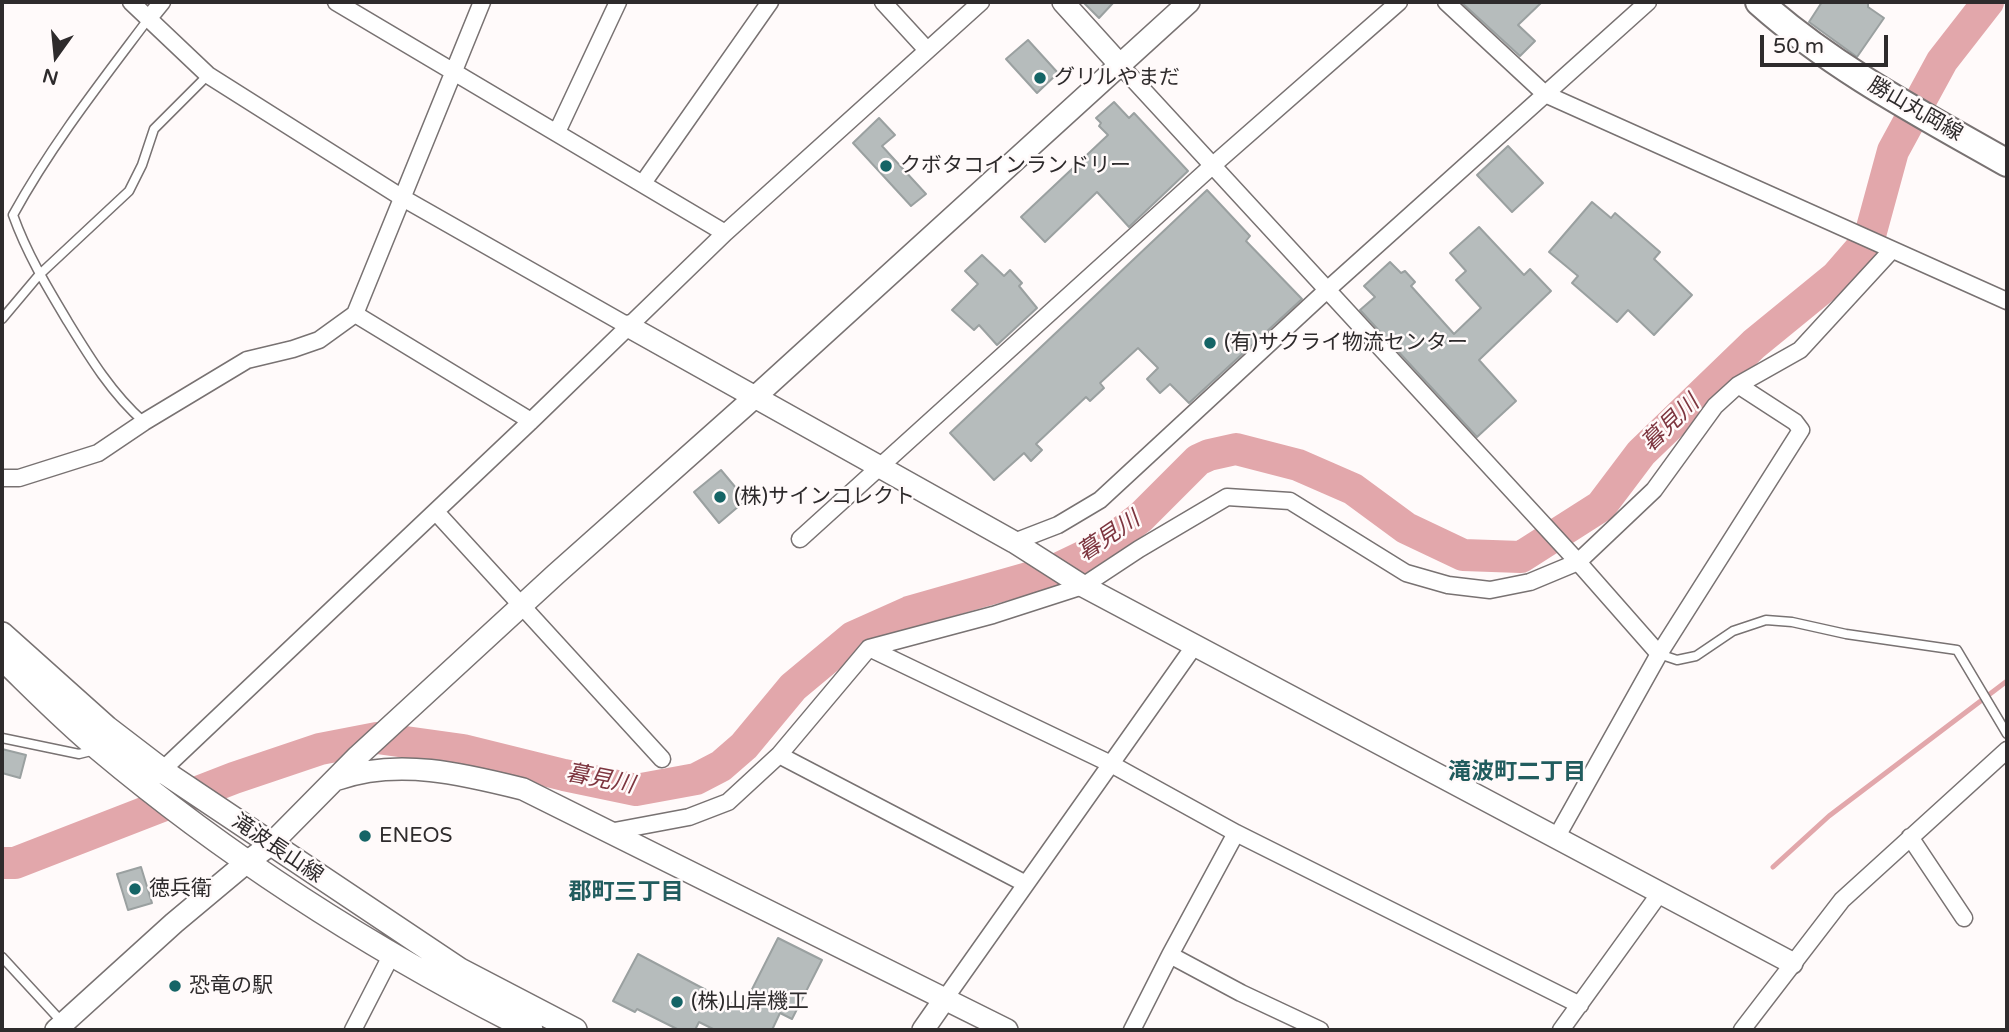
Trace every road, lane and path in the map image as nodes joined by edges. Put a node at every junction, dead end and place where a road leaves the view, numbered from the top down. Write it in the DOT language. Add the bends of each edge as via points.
graph roads {
  1 [pos="131,2"];
  2 [pos="162,2"];
  3 [pos="336,2"];
  4 [pos="482,2"];
  5 [pos="618,2"];
  6 [pos="770,2"];
  7 [pos="883,2"];
  8 [pos="981,2"];
  9 [pos="1063,2"];
  10 [pos="1189,2"];
  11 [pos="1399,2"];
  12 [pos="1446,2"];
  13 [pos="1648,2"];
  14 [pos="1759,2"];
  15 [pos="149,18"];
  16 [pos="927,50"];
  17 [pos="1120,65"];
  18 [pos="454,71"];
  19 [pos="208,75"];
  20 [pos="1545,94"];
  21 [pos="557,132"];
  22 [pos="2007,163"];
  23 [pos="1212,166"];
  24 [pos="643,183"];
  25 [pos="401,197"];
  26 [pos="726,233"];
  27 [pos="1886,248"];
  28 [pos="39,275"];
  29 [pos="1327,290"];
  30 [pos="2007,301"];
  31 [pos="355,314"];
  32 [pos="2,319"];
  33 [pos="628,326"];
  34 [pos="1738,385"];
  35 [pos="755,396"];
  36 [pos="531,421"];
  37 [pos="144,422"];
  38 [pos="880,467"];
  39 [pos="2,478"];
  40 [pos="436,512"];
  41 [pos="800,540"];
  42 [pos="1018,545"];
  43 [pos="1578,562"];
  44 [pos="1083,586"];
  45 [pos="522,606"];
  46 [pos="2,634"];
  47 [pos="1195,645"];
  48 [pos="869,648"];
  49 [pos="1659,654"];
  50 [pos="2,658"];
  51 [pos="2007,734"];
  52 [pos="2,738"];
  53 [pos="98,749"];
  54 [pos="2007,750"];
  55 [pos="779,755"];
  56 [pos="662,759"];
  57 [pos="1111,764"];
  58 [pos="158,777"];
  59 [pos="334,780"];
  60 [pos="609,832"];
  61 [pos="1236,833"];
  62 [pos="1910,837"];
  63 [pos="1556,838"];
  64 [pos="270,845"];
  65 [pos="247,862"];
  66 [pos="1026,884"];
  67 [pos="1660,893"];
  68 [pos="1964,918"];
  69 [pos="392,954"];
  70 [pos="1170,955"];
  71 [pos="2,957"];
  72 [pos="1791,963"];
  73 [pos="944,1000"];
  74 [pos="1580,1005"];
  75 [pos="66,1028"];
  76 [pos="353,1030"];
  77 [pos="531,1030"];
  78 [pos="575,1030"];
  79 [pos="923,1030"];
  80 [pos="1007,1030"];
  81 [pos="1132,1030"];
  82 [pos="1320,1030"];
  83 [pos="1561,1030"];
  84 [pos="1742,1030"];
  1 -- 15 [label="street"];
  2 -- 15 [label="street"];
  3 -- 18 [label="street"];
  4 -- 18 [label="street"];
  5 -- 21 [label="street"];
  6 -- 24 [label="street"];
  7 -- 16 [label="street"];
  8 -- 16 [label="street"];
  9 -- 17 [label="street"];
  10 -- 17 [label="street"];
  11 -- 23 [label="street"];
  12 -- 20 [label="street"];
  13 -- 20 [label="street"];
  14 -- 22 [label="main road, 勝山丸岡線" via="1838,64"];
  15 -- 19 [label="street"];
  15 -- 28 [label="lane" via="38,169 13,215"];
  16 -- 26 [label="street"];
  17 -- 23 [label="street"];
  17 -- 35 [label="street"];
  18 -- 21 [label="street"];
  18 -- 25 [label="street"];
  19 -- 25 [label="street"];
  19 -- 28 [label="lane" via="154,129 129,191"];
  20 -- 27 [label="street"];
  20 -- 29 [label="street"];
  21 -- 24 [label="street"];
  23 -- 29 [label="street"];
  23 -- 38 [label="street"];
  24 -- 26 [label="street"];
  25 -- 31 [label="street"];
  25 -- 33 [label="street"];
  26 -- 33 [label="street"];
  27 -- 30 [label="street"];
  27 -- 34 [label="street" via="1800,350"];
  28 -- 32 [label="lane"];
  28 -- 37 [label="lane" via="96,368"];
  29 -- 42 [label="street" via="1100,500"];
  29 -- 43 [label="street"];
  31 -- 36 [label="street"];
  31 -- 37 [label="street" via="319,340 247,360"];
  33 -- 35 [label="street"];
  33 -- 36 [label="street"];
  34 -- 43 [label="street" via="1715,406 1654,490"];
  34 -- 49 [label="street" via="1801,430"];
  35 -- 38 [label="street"];
  35 -- 45 [label="street"];
  36 -- 40 [label="street"];
  37 -- 39 [label="street" via="99,453 19,478"];
  38 -- 41 [label="street"];
  38 -- 42 [label="street"];
  40 -- 45 [label="street"];
  40 -- 58 [label="street"];
  42 -- 44 [label="street"];
  43 -- 44 [label="street" via="1530,582 1490,590 1448,585 1406,573 1290,501 1227,498"];
  43 -- 49 [label="street"];
  44 -- 47 [label="street"];
  44 -- 48 [label="street"];
  45 -- 56 [label="street"];
  45 -- 59 [label="street"];
  46 -- 58 [label="main road, 滝波長山線"];
  47 -- 57 [label="street"];
  47 -- 63 [label="street"];
  48 -- 55 [label="street"];
  48 -- 57 [label="street"];
  49 -- 51 [label="lane" via="1677,660 1696,656 1733,631 1766,620 1957,650"];
  49 -- 63 [label="street"];
  50 -- 53 [label="main road, 滝波長山線"];
  52 -- 53 [label="lane" via="79,754"];
  53 -- 58 [label="main road, 滝波長山線"];
  54 -- 62 [label="street"];
  55 -- 60 [label="street" via="729,802 689,817"];
  55 -- 66 [label="street"];
  57 -- 61 [label="street"];
  57 -- 66 [label="street"];
  58 -- 64 [label="main road, 滝波長山線"];
  58 -- 65 [label="main road, 滝波長山線" via="196,824"];
  59 -- 60 [label="street" via="358,772 403,769 463,774 523,789"];
  59 -- 64 [label="street"];
  60 -- 73 [label="street"];
  61 -- 70 [label="street"];
  61 -- 74 [label="street"];
  62 -- 68 [label="street"];
  62 -- 72 [label="street" via="1842,900"];
  63 -- 67 [label="street"];
  64 -- 65 [label="street"];
  64 -- 78 [label="main road, 滝波長山線" via="460,970"];
  65 -- 69 [label="main road, 滝波長山線"];
  65 -- 75 [label="street" via="174,923"];
  66 -- 73 [label="street"];
  67 -- 72 [label="street"];
  67 -- 74 [label="street"];
  69 -- 76 [label="street"];
  69 -- 77 [label="main road, 滝波長山線"];
  70 -- 81 [label="street"];
  70 -- 82 [label="street"];
  71 -- 75 [label="lane"];
  72 -- 84 [label="street"];
  73 -- 79 [label="street"];
  73 -- 80 [label="street"];
  74 -- 83 [label="street"];
}
